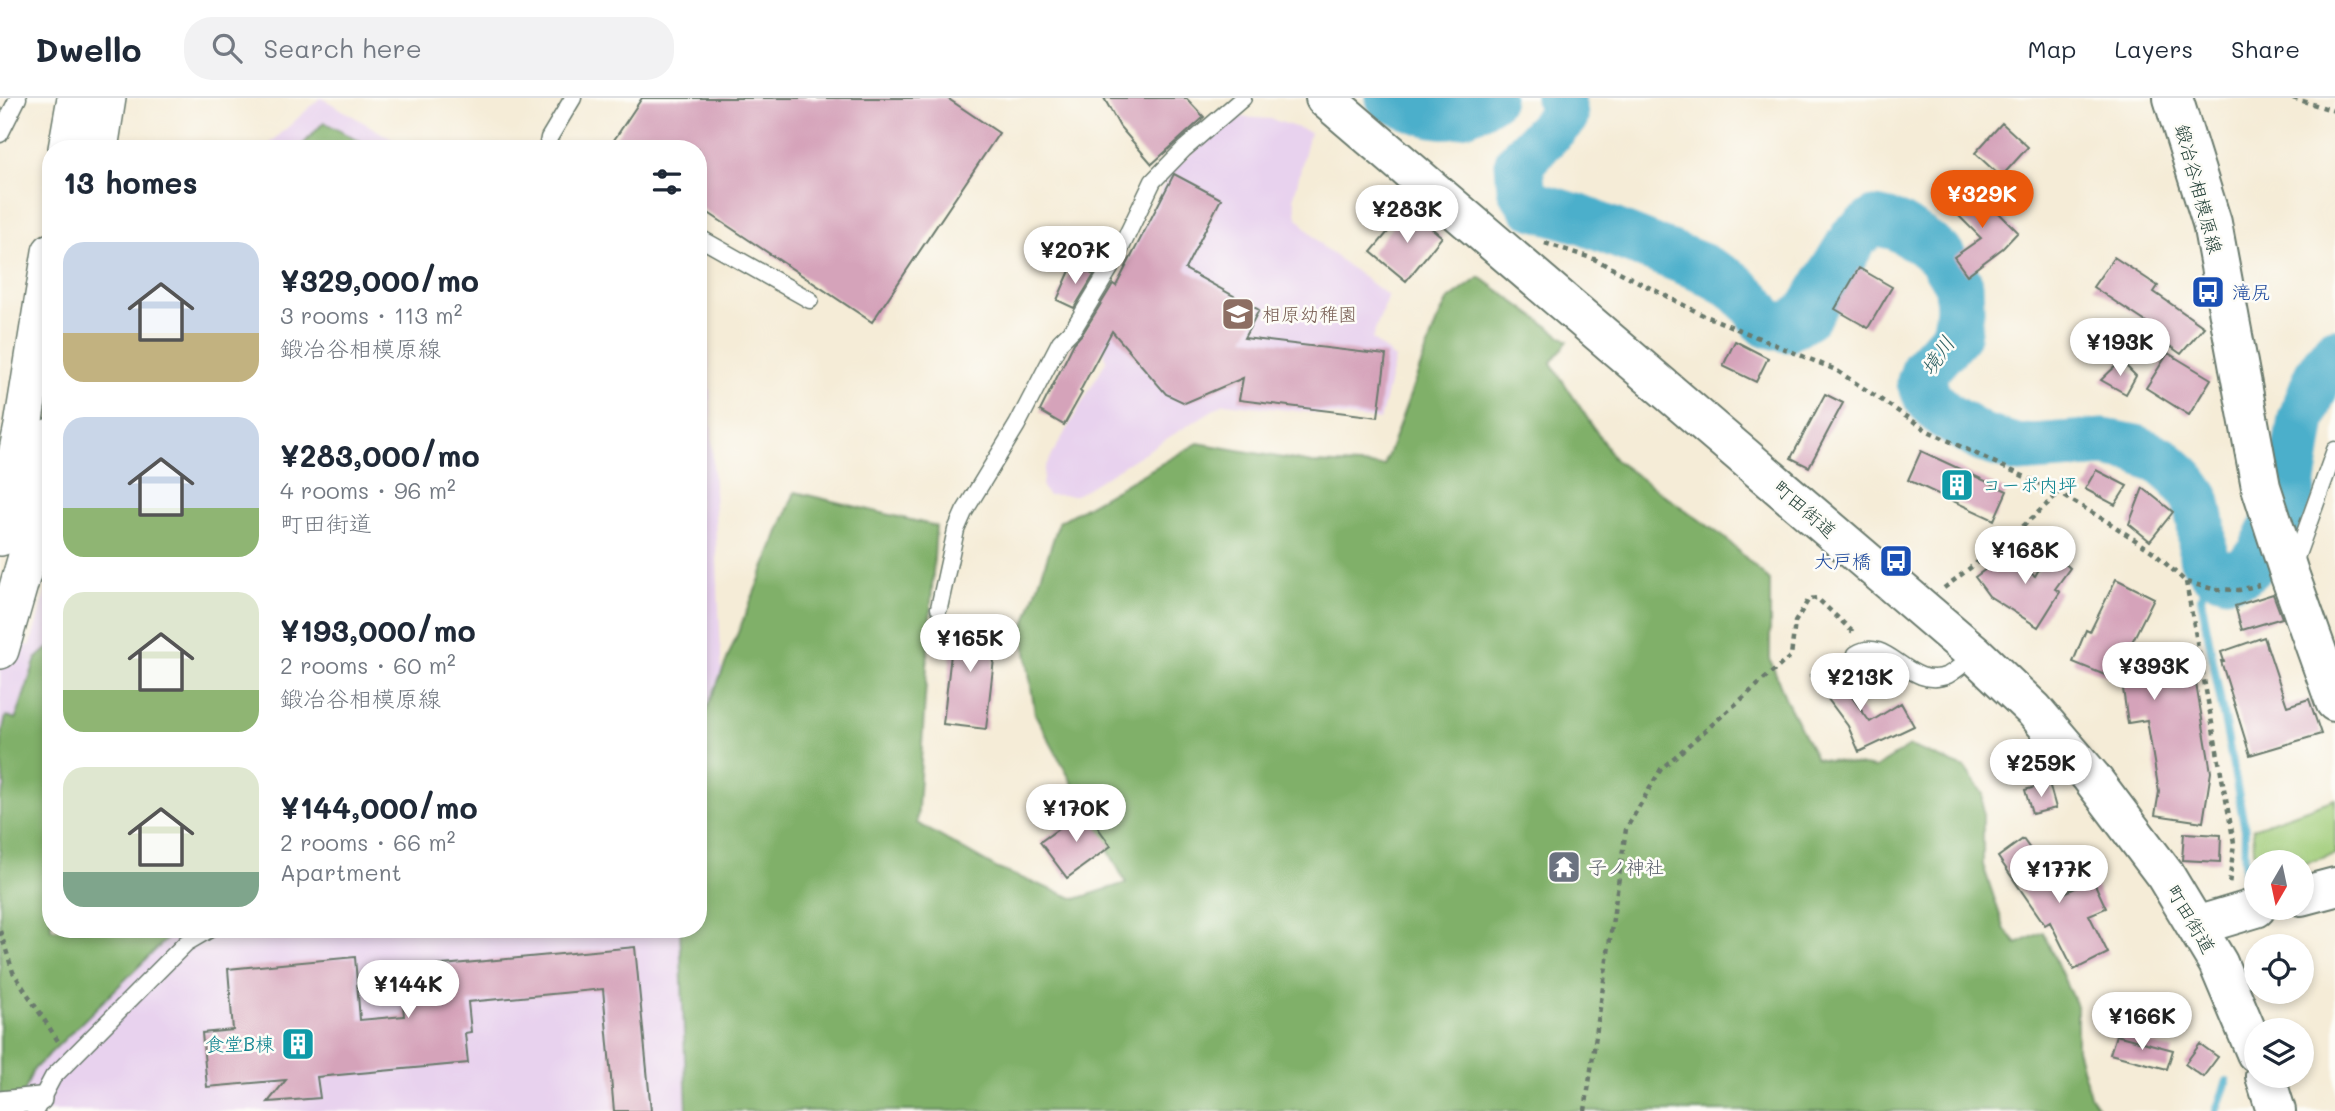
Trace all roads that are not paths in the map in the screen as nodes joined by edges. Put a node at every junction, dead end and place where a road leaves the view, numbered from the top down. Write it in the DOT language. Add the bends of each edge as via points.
graph roads {
  1 [pos="18,98"];
  2 [pos="76,98"];
  3 [pos="107,98"];
  4 [pos="573,98"];
  5 [pos="1243,98"];
  6 [pos="1325,98"];
  7 [pos="2173,98"];
  8 [pos="0,134"];
  9 [pos="69,140"];
  10 [pos="100,140"];
  11 [pos="549,140"];
  12 [pos="707,242"];
  13 [pos="810,300"];
  14 [pos="42,308"];
  15 [pos="2335,450"];
  16 [pos="42,482"];
  17 [pos="0,537"];
  18 [pos="2285,563"];
  19 [pos="939,608"];
  20 [pos="0,650"];
  21 [pos="1975,654"];
  22 [pos="1854,679"];
  23 [pos="2335,702"];
  24 [pos="2335,887"];
  25 [pos="2314,893"];
  26 [pos="2227,916"];
  27 [pos="195,938"];
  28 [pos="2244,1025"];
  29 [pos="2269,1088"];
  30 [pos="0,1103"];
  31 [pos="33,1104"];
  32 [pos="2276,1111"];
  1 -- 8 [label="lane"];
  2 -- 9 [label="street"];
  3 -- 10 [label="street"];
  4 -- 11 [label="lane"];
  5 -- 19 [label="lane" via="1153,181 1115,260 1074,328 1060,342 964,512"];
  6 -- 21 [label="main road, 町田街道"];
  7 -- 18 [label="main road, 鍛冶谷相模原線" via="2212,223 2261,487"];
  12 -- 13 [label="lane"];
  14 -- 17 [label="street"];
  15 -- 18 [label="lane"];
  16 -- 20 [label="street" via="26,561"];
  18 -- 23 [label="main road"];
  21 -- 22 [label="lane" via="1948,674 1930,677 1911,673 1872,649 1856,654"];
  21 -- 26 [label="main road, 町田街道" via="2034,710 2091,776 2165,875"];
  24 -- 25 [label="main road"];
  26 -- 28 [label="main road, 町田街道" via="2218,963"];
  27 -- 31 [label="lane" via="53,1077"];
  29 -- 32 [label="main road"];
  30 -- 31 [label="street"];
}
